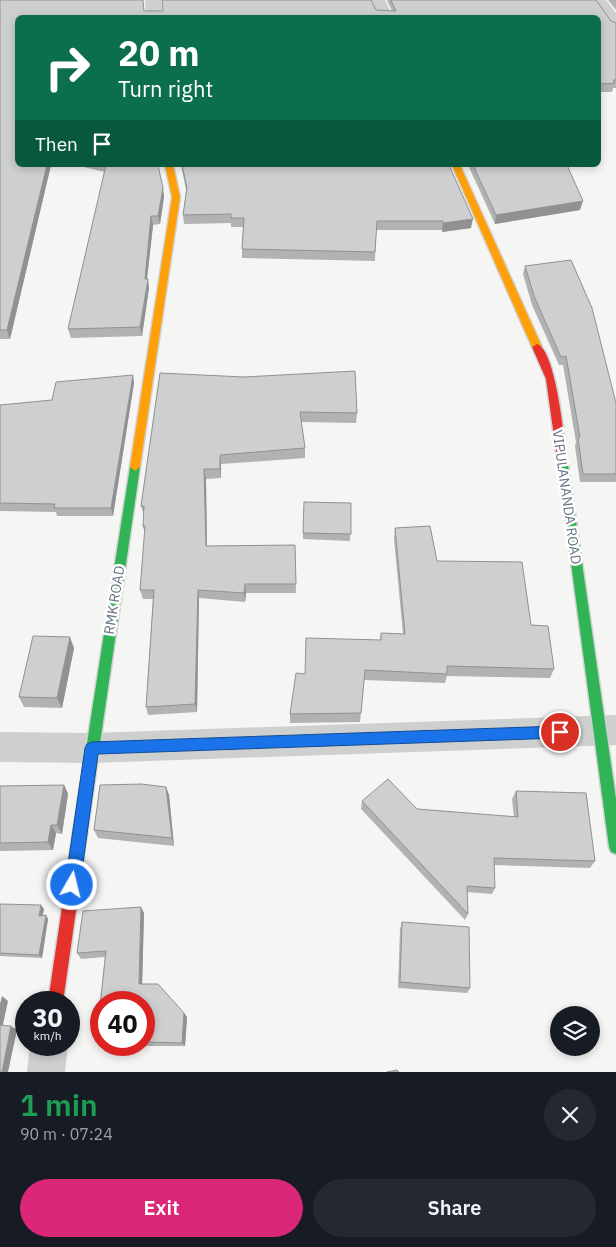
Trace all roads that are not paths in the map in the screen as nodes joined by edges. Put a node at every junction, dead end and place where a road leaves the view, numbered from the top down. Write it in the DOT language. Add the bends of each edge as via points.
graph roads {
  1 [pos="153,0"];
  2 [pos="377,0"];
  3 [pos="606,5"];
  4 [pos="155,15"];
  5 [pos="384,15"];
  6 [pos="616,25"];
  7 [pos="169,167"];
  8 [pos="457,167"];
  9 [pos="607,730"];
  10 [pos="0,746"];
  11 [pos="92,748"];
  12 [pos="616,847"];
  13 [pos="58,991"];
  14 [pos="48,1056"];
  15 [pos="46,1072"];
  1 -- 4 [label="street"];
  2 -- 5 [label="street"];
  3 -- 6 [label="street"];
  7 -- 11 [label="street, RMK ROAD" via="176,197"];
  8 -- 9 [label="street, VIPULANANDA ROAD" via="551,379"];
  9 -- 11 [label="street"];
  9 -- 12 [label="street, VIPULANANDA ROAD"];
  10 -- 11 [label="street"];
  11 -- 13 [label="street, RMK ROAD"];
  14 -- 15 [label="street"];
}
